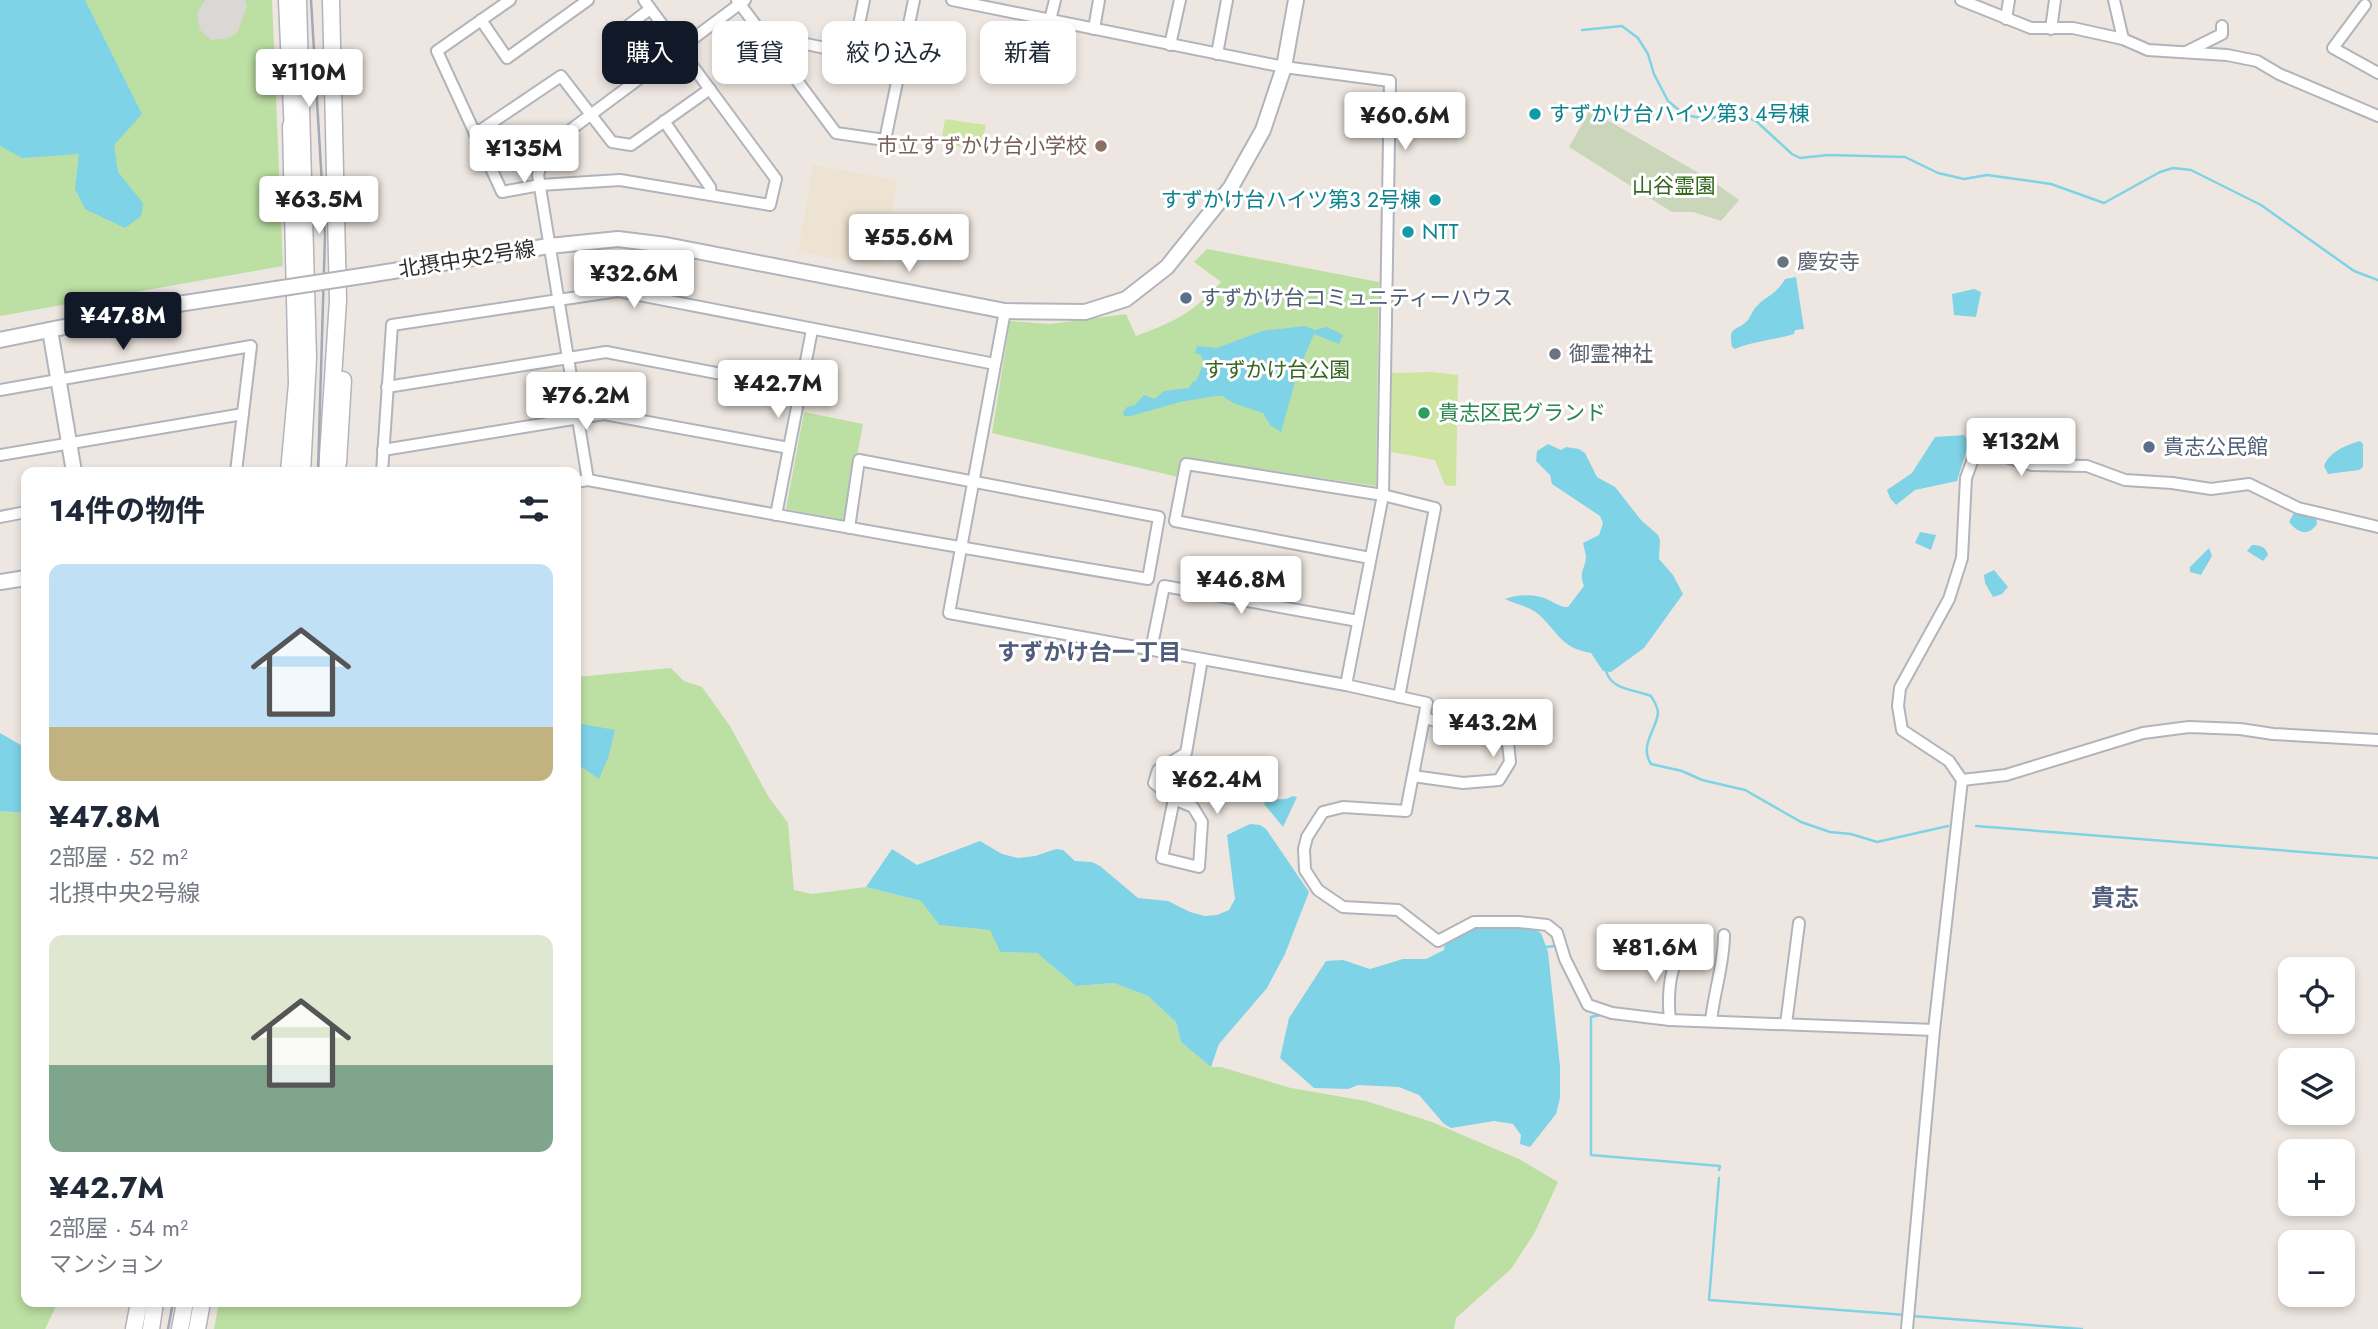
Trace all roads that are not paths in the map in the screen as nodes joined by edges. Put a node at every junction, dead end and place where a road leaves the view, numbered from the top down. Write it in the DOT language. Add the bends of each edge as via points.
graph roads {
  1 [pos="287,0"];
  2 [pos="298,0"];
  3 [pos="331,0"];
  4 [pos="338,0"];
  5 [pos="510,0"];
  6 [pos="588,0"];
  7 [pos="864,0"];
  8 [pos="914,0"];
  9 [pos="952,0"];
  10 [pos="1055,0"];
  11 [pos="1099,0"];
  12 [pos="1180,0"];
  13 [pos="1227,0"];
  14 [pos="1296,0"];
  15 [pos="1961,0"];
  16 [pos="2008,0"];
  17 [pos="2054,0"];
  18 [pos="2115,0"];
  19 [pos="741,1"];
  20 [pos="972,2"];
  21 [pos="2363,2"];
  22 [pos="647,4"];
  23 [pos="2378,8"];
  24 [pos="2006,19"];
  25 [pos="481,20"];
  26 [pos="1050,20"];
  27 [pos="631,21"];
  28 [pos="660,21"];
  29 [pos="755,21"];
  30 [pos="2222,26"];
  31 [pos="1094,29"];
  32 [pos="2051,29"];
  33 [pos="698,33"];
  34 [pos="2123,39"];
  35 [pos="808,44"];
  36 [pos="1170,45"];
  37 [pos="2183,53"];
  38 [pos="1217,54"];
  39 [pos="1284,67"];
  40 [pos="332,69"];
  41 [pos="698,72"];
  42 [pos="2378,73"];
  43 [pos="631,84"];
  44 [pos="799,84"];
  45 [pos="710,89"];
  46 [pos="590,115"];
  47 [pos="2378,116"];
  48 [pos="664,121"];
  49 [pos="291,126"];
  50 [pos="475,134"];
  51 [pos="540,185"];
  52 [pos="711,195"];
  53 [pos="306,220"];
  54 [pos="549,246"];
  55 [pos="558,298"];
  56 [pos="1005,312"];
  57 [pos="50,330"];
  58 [pos="812,330"];
  59 [pos="0,340"];
  60 [pos="568,358"];
  61 [pos="995,364"];
  62 [pos="59,379"];
  63 [pos="387,387"];
  64 [pos="800,389"];
  65 [pos="0,390"];
  66 [pos="243,414"];
  67 [pos="578,417"];
  68 [pos="69,444"];
  69 [pos="789,448"];
  70 [pos="383,450"];
  71 [pos="0,455"];
  72 [pos="73,467"];
  73 [pos="237,467"];
  74 [pos="289,467"];
  75 [pos="302,467"];
  76 [pos="327,467"];
  77 [pos="337,467"];
  78 [pos="382,467"];
  79 [pos="588,480"];
  80 [pos="974,480"];
  81 [pos="581,481"];
  82 [pos="1383,495"];
  83 [pos="21,513"];
  84 [pos="776,516"];
  85 [pos="0,517"];
  86 [pos="2378,527"];
  87 [pos="849,528"];
  88 [pos="960,548"];
  89 [pos="1370,558"];
  90 [pos="21,579"];
  91 [pos="0,582"];
  92 [pos="1358,621"];
  93 [pos="1151,650"];
  94 [pos="1202,659"];
  95 [pos="1346,685"];
  96 [pos="1399,697"];
  97 [pos="1424,718"];
  98 [pos="2378,740"];
  99 [pos="1413,776"];
  100 [pos="1962,780"];
  101 [pos="1174,799"];
  102 [pos="1799,923"];
  103 [pos="1724,935"];
  104 [pos="1679,957"];
  105 [pos="1670,1020"];
  106 [pos="1712,1021"];
  107 [pos="1786,1024"];
  108 [pos="1934,1030"];
  109 [pos="138,1307"];
  110 [pos="154,1307"];
  111 [pos="184,1307"];
  112 [pos="201,1307"];
  113 [pos="1907,1320"];
  114 [pos="134,1329"];
  115 [pos="150,1329"];
  116 [pos="180,1329"];
  117 [pos="197,1329"];
  1 -- 49 [label="main road"];
  2 -- 53 [label="main road"];
  3 -- 40 [label="main road"];
  4 -- 40 [label="main road"];
  4 -- 77 [label="main road" via="346,296"];
  5 -- 25 [label="street"];
  6 -- 25 [label="street" via="508,58"];
  7 -- 35 [label="street" via="853,54"];
  8 -- 44 [label="street" via="885,140 836,133"];
  9 -- 20 [label="street"];
  10 -- 26 [label="street"];
  11 -- 31 [label="street"];
  12 -- 36 [label="street"];
  13 -- 38 [label="street"];
  14 -- 39 [label="street, 北摂中央２号線"];
  15 -- 24 [label="street"];
  16 -- 24 [label="street"];
  17 -- 32 [label="street"];
  18 -- 34 [label="street"];
  19 -- 29 [label="street"];
  19 -- 33 [label="street"];
  20 -- 26 [label="street"];
  21 -- 23 [label="street"];
  21 -- 42 [label="street" via="2333,48"];
  22 -- 27 [label="street"];
  22 -- 28 [label="street"];
  24 -- 32 [label="street"];
  25 -- 50 [label="street" via="437,51"];
  26 -- 31 [label="street"];
  30 -- 37 [label="street" via="2222,34"];
  31 -- 36 [label="street"];
  32 -- 34 [label="street" via="2073,28"];
  34 -- 37 [label="street" via="2148,50"];
  36 -- 38 [label="street"];
  37 -- 47 [label="street" via="2257,61"];
  38 -- 39 [label="street"];
  39 -- 56 [label="street, 北摂中央２号線" via="1263,130 1231,187 1167,267 1126,299 1085,312"];
  39 -- 82 [label="street" via="1390,81"];
  40 -- 76 [label="main road" via="338,300"];
  41 -- 45 [label="street"];
  43 -- 46 [label="street"];
  45 -- 48 [label="street"];
  45 -- 52 [label="street" via="775,179 769,205"];
  46 -- 48 [label="street" via="612,142 631,145"];
  46 -- 50 [label="street" via="561,76"];
  46 -- 51 [label="street" via="546,148"];
  48 -- 52 [label="street"];
  49 -- 53 [label="main road"];
  49 -- 74 [label="main road" via="297,384"];
  50 -- 51 [label="street" via="502,192"];
  51 -- 52 [label="street" via="620,180"];
  51 -- 54 [label="street"];
  53 -- 75 [label="main road" via="308,358"];
  54 -- 55 [label="street"];
  54 -- 56 [label="street, 北摂中央２号線" via="618,239 666,245"];
  54 -- 57 [label="street, 北摂中央２号線, bridge" via="178,304"];
  55 -- 58 [label="street" via="618,291"];
  55 -- 60 [label="street"];
  55 -- 63 [label="street" via="392,325"];
  56 -- 61 [label="street"];
  57 -- 59 [label="street"];
  57 -- 62 [label="street"];
  58 -- 61 [label="street"];
  58 -- 64 [label="street"];
  60 -- 63 [label="street"];
  60 -- 64 [label="street" via="606,352"];
  60 -- 67 [label="street"];
  61 -- 80 [label="street"];
  62 -- 65 [label="street"];
  62 -- 66 [label="street" via="251,346"];
  62 -- 68 [label="street"];
  63 -- 70 [label="street"];
  64 -- 69 [label="street"];
  66 -- 68 [label="street"];
  66 -- 73 [label="street"];
  67 -- 69 [label="street" via="604,414"];
  67 -- 70 [label="street"];
  67 -- 79 [label="street"];
  68 -- 71 [label="street"];
  68 -- 72 [label="street"];
  69 -- 84 [label="street"];
  70 -- 78 [label="street"];
  79 -- 81 [label="street"];
  79 -- 84 [label="street"];
  80 -- 87 [label="street" via="859,460"];
  80 -- 88 [label="street"];
  80 -- 88 [label="street" via="1159,517 1149,579"];
  82 -- 89 [label="street"];
  82 -- 89 [label="street" via="1186,464 1182,483 1175,521"];
  82 -- 96 [label="street" via="1435,508"];
  83 -- 85 [label="street"];
  84 -- 87 [label="street"];
  86 -- 100 [label="street" via="2298,508 2249,484 2210,489 2125,480 2087,466 2032,465 1976,448 1966,478 1962,558 1949,599 1900,688 1898,706 1902,730 1949,761"];
  87 -- 88 [label="street"];
  88 -- 93 [label="street" via="949,613"];
  89 -- 92 [label="street"];
  90 -- 91 [label="street"];
  92 -- 93 [label="street" via="1164,586"];
  92 -- 95 [label="street"];
  93 -- 94 [label="street"];
  94 -- 95 [label="street"];
  94 -- 101 [label="street" via="1186,753 1158,770 1154,783"];
  95 -- 96 [label="street"];
  96 -- 97 [label="street" via="1427,703"];
  97 -- 99 [label="street"];
  97 -- 99 [label="street" via="1499,737 1508,743 1510,762 1499,780 1463,783"];
  98 -- 100 [label="street" via="2183,727 2143,733 2006,775"];
  99 -- 105 [label="street" via="1406,811 1343,807 1323,812 1304,849 1305,870 1318,890 1343,907 1398,911 1438,941 1474,922 1547,925 1557,933 1587,1005"];
  100 -- 108 [label="street"];
  101 -- 101 [label="street" via="1162,858 1199,867 1202,822 1193,807"];
  102 -- 107 [label="street"];
  103 -- 106 [label="street"];
  104 -- 105 [label="street" via="1674,963"];
  105 -- 106 [label="street"];
  106 -- 107 [label="street"];
  107 -- 108 [label="street"];
  108 -- 113 [label="street"];
  109 -- 114 [label="main road"];
  110 -- 115 [label="main road"];
  111 -- 116 [label="main road"];
  112 -- 117 [label="main road"];
}
